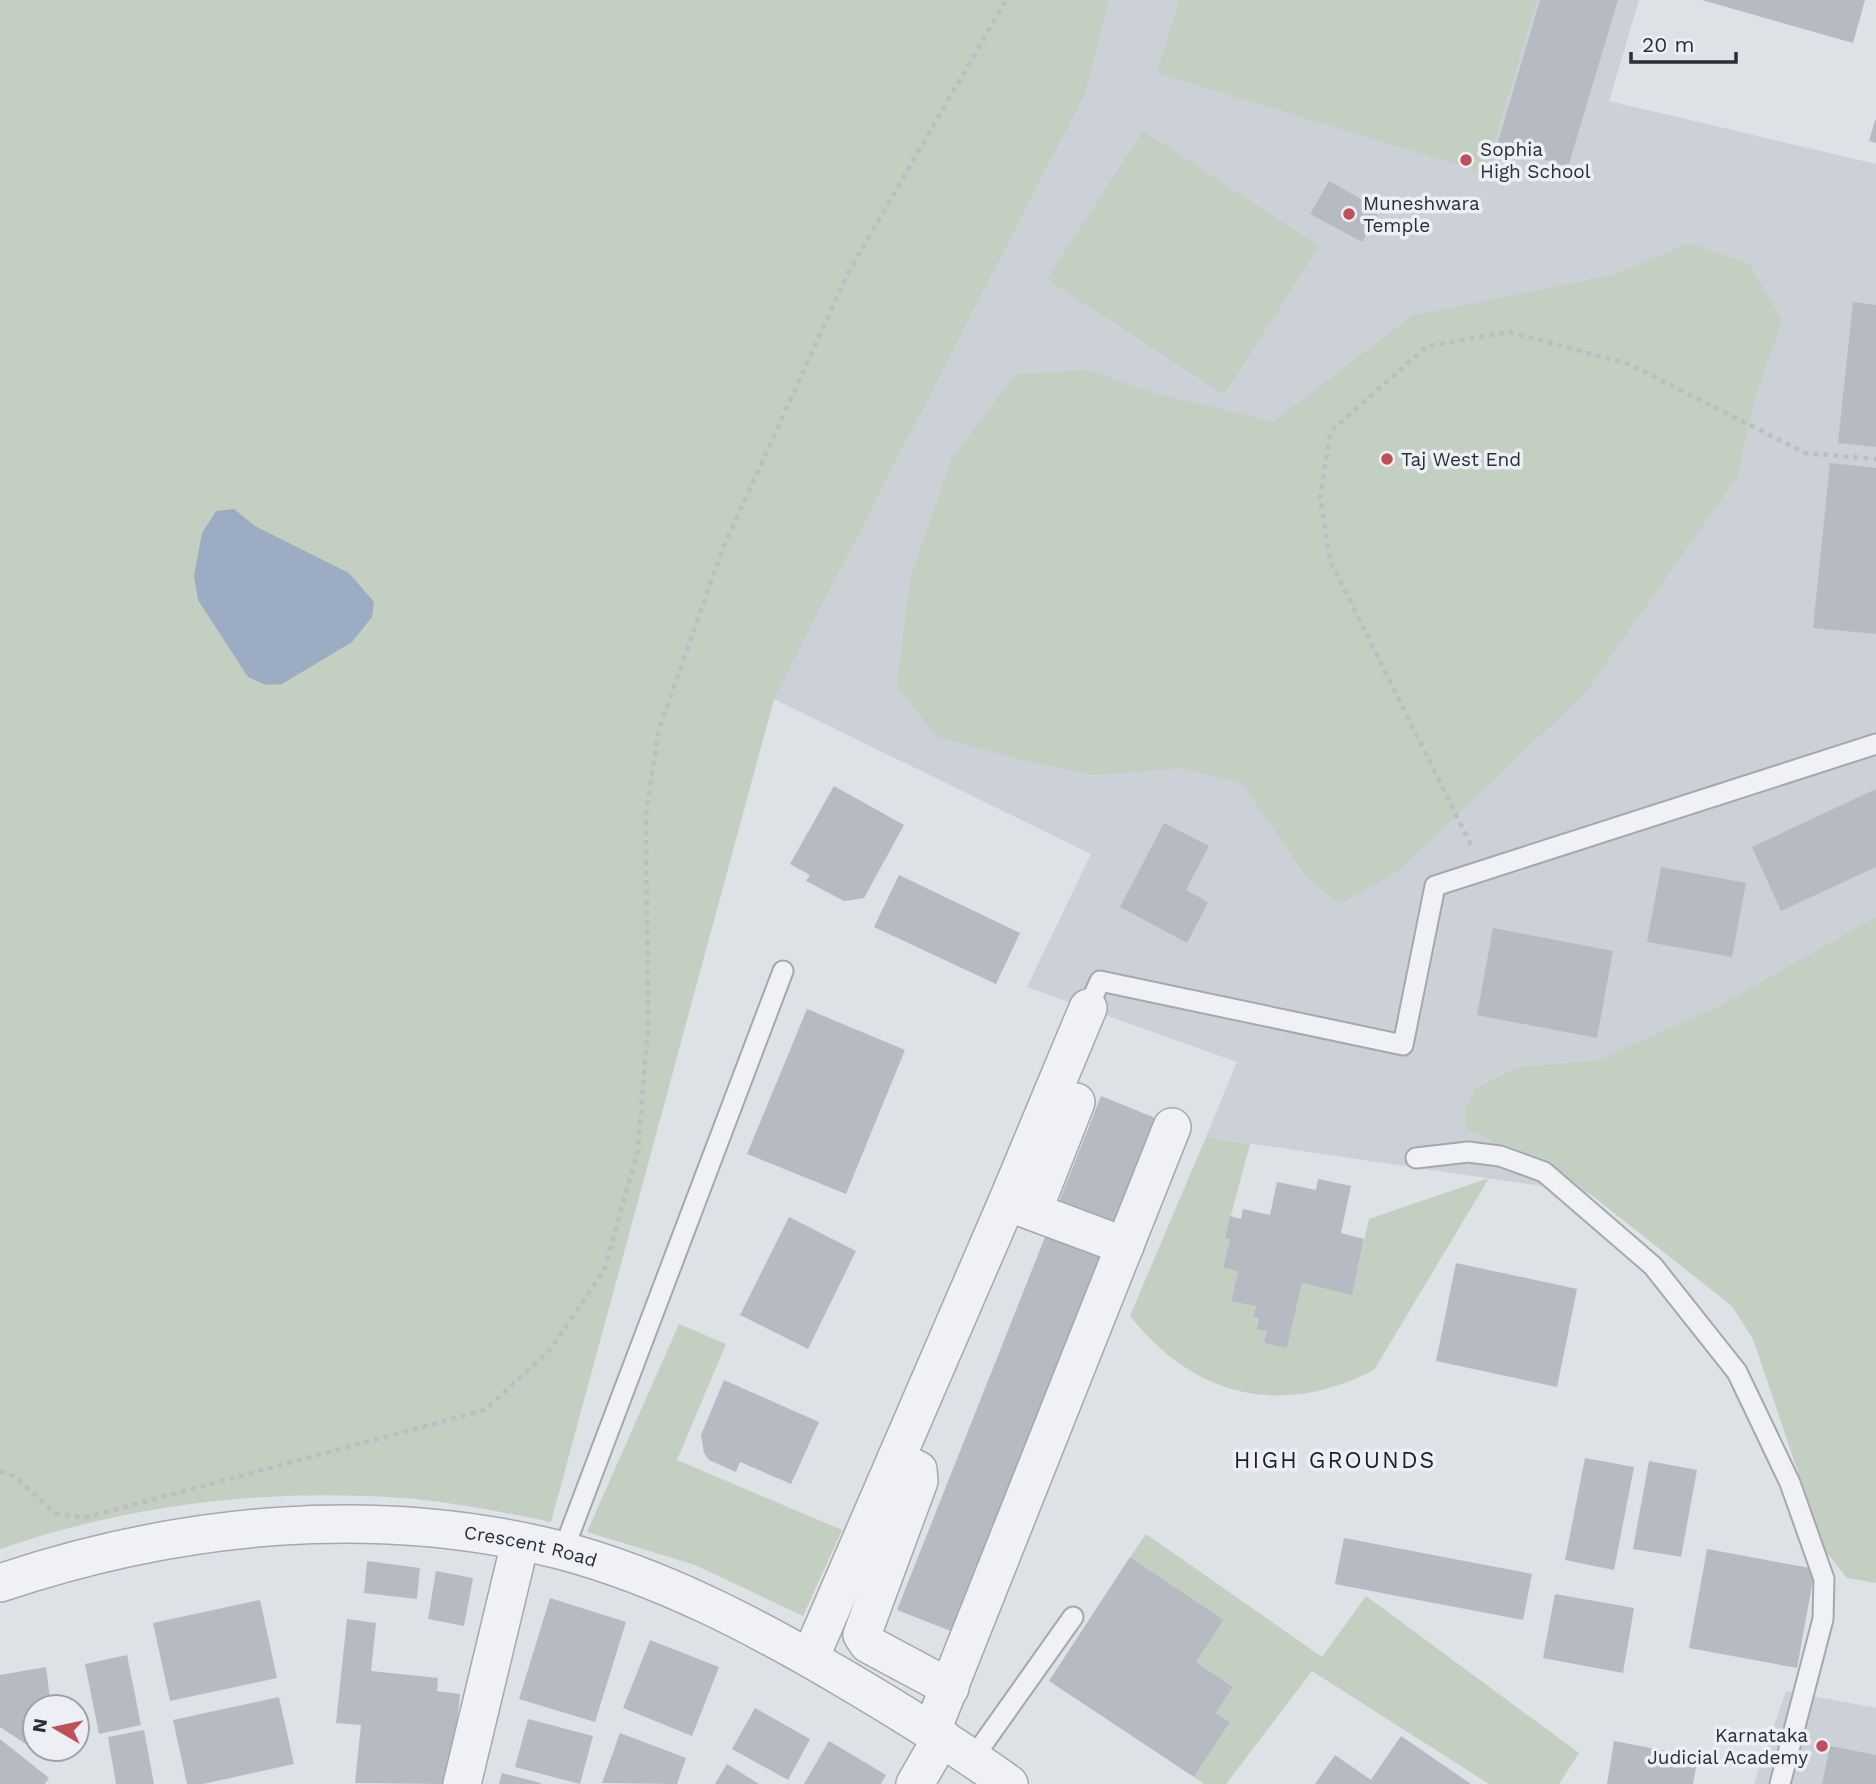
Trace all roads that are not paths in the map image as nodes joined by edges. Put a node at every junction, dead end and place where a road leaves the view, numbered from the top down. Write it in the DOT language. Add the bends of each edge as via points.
graph roads {
  1 [pos="1876,744"];
  2 [pos="783,971"];
  3 [pos="1088,1008"];
  4 [pos="1076,1102"];
  5 [pos="1172,1127"];
  6 [pos="1416,1158"];
  7 [pos="1020,1207"];
  8 [pos="1125,1246"];
  9 [pos="896,1459"];
  10 [pos="520,1542"];
  11 [pos="563,1551"];
  12 [pos="0,1583"];
  13 [pos="1073,1617"];
  14 [pos="810,1658"];
  15 [pos="950,1688"];
  16 [pos="937,1734"];
  17 [pos="973,1758"];
  18 [pos="462,1784"];
  19 [pos="915,1784"];
  20 [pos="1009,1784"];
  21 [pos="1780,1784"];
  1 -- 3 [label="lane" via="1435,886 1403,1045 1100,981"];
  2 -- 11 [label="lane"];
  3 -- 7 [label="street"];
  4 -- 7 [label="street"];
  5 -- 8 [label="street"];
  6 -- 21 [label="lane" via="1468,1152 1500,1156 1544,1172 1653,1266 1737,1372 1790,1483 1824,1579 1823,1619"];
  7 -- 8 [label="street"];
  7 -- 9 [label="street"];
  8 -- 15 [label="street"];
  9 -- 14 [label="street"];
  9 -- 15 [label="street" via="918,1470 919,1481 862,1635 868,1644"];
  10 -- 11 [label="street, Crescent Road"];
  10 -- 12 [label="street, Crescent Road" via="407,1527 264,1527 124,1548"];
  10 -- 18 [label="street"];
  11 -- 14 [label="street, Crescent Road" via="682,1593"];
  13 -- 17 [label="lane"];
  14 -- 16 [label="street, Crescent Road"];
  15 -- 16 [label="street"];
  16 -- 17 [label="street, Crescent Road"];
  16 -- 19 [label="street"];
  17 -- 20 [label="street, Crescent Road"];
}
